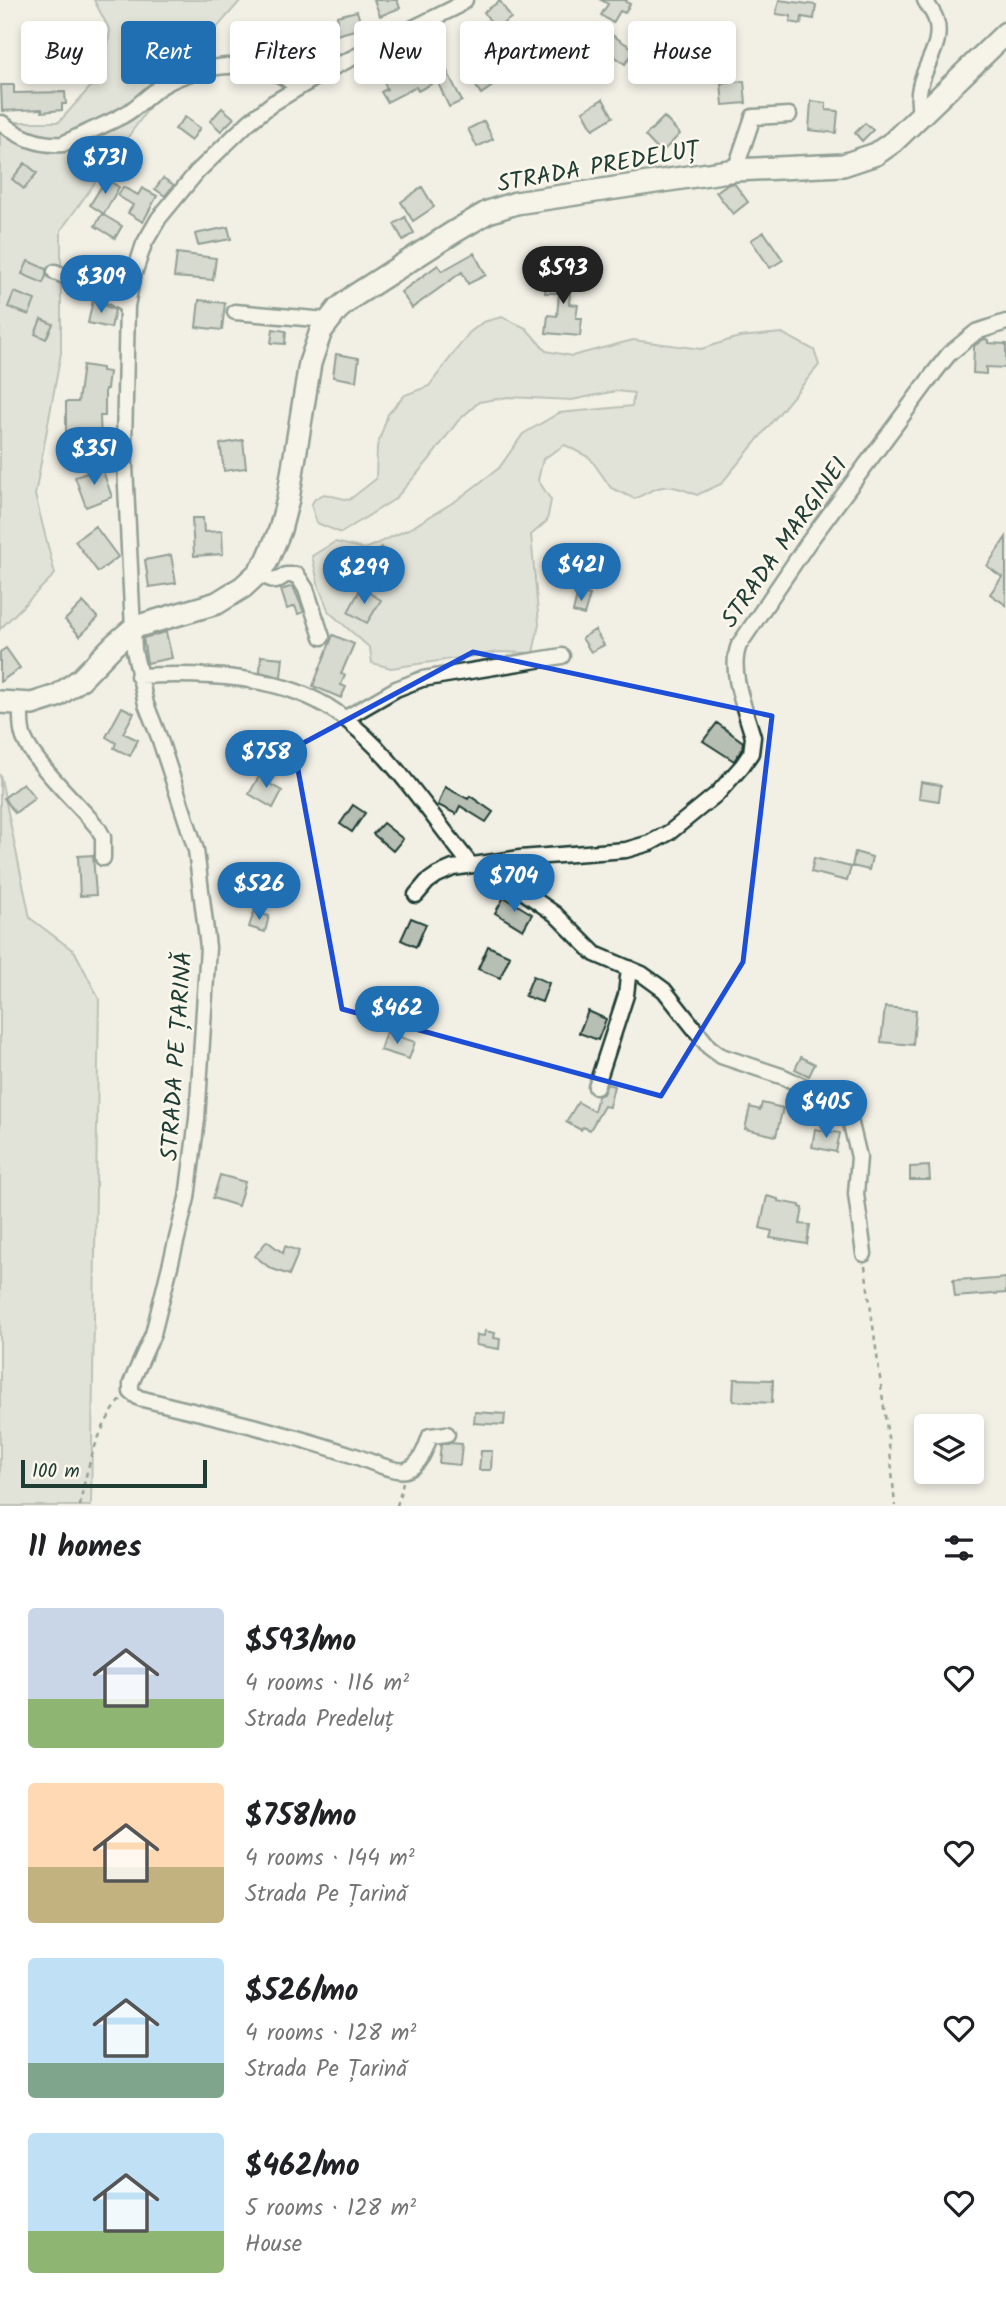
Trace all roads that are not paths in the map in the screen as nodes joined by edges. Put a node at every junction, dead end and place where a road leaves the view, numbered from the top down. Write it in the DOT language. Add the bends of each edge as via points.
graph roads {
  1 [pos="465,0"];
  2 [pos="925,0"];
  3 [pos="1006,33"];
  4 [pos="297,88"];
  5 [pos="789,115"];
  6 [pos="921,116"];
  7 [pos="2,123"];
  8 [pos="735,170"];
  9 [pos="55,272"];
  10 [pos="127,306"];
  11 [pos="235,312"];
  12 [pos="327,320"];
  13 [pos="1006,321"];
  14 [pos="257,575"];
  15 [pos="135,628"];
  16 [pos="322,637"];
  17 [pos="562,656"];
  18 [pos="138,676"];
  19 [pos="11,704"];
  20 [pos="344,719"];
  21 [pos="103,858"];
  22 [pos="478,864"];
  23 [pos="416,895"];
  24 [pos="629,968"];
  25 [pos="596,1087"];
  26 [pos="864,1254"];
  27 [pos="447,1434"];
  1 -- 4 [label="street, STRADA PE ȚARINĂ"];
  2 -- 6 [label="street" via="936,20 937,41 917,96"];
  3 -- 6 [label="main road, STRADA PREDELUȚ"];
  4 -- 7 [label="street" via="270,70 198,71 161,86 120,117 63,144 26,138"];
  4 -- 10 [label="street, STRADA PE ȚARINĂ" via="248,122 176,196 144,244"];
  5 -- 8 [label="street" via="753,117"];
  6 -- 8 [label="main road, STRADA PREDELUȚ" via="893,142 859,162"];
  8 -- 12 [label="main road, STRADA PREDELUȚ" via="502,207 365,289"];
  9 -- 10 [label="street"];
  10 -- 15 [label="street, STRADA PE ȚARINĂ" via="124,445"];
  11 -- 12 [label="street"];
  12 -- 14 [label="main road, STRADA PREDELUȚ" via="310,363 280,530"];
  13 -- 22 [label="street, STRADA MARGINEI" via="976,332 949,354 808,543 739,645 735,668 753,745 718,793 650,843 626,850"];
  14 -- 15 [label="main road, STRADA PREDELUȚ" via="217,603"];
  14 -- 16 [label="street" via="276,581 297,575"];
  15 -- 18 [label="street, STRADA PE ȚARINĂ"];
  15 -- 19 [label="main road, STRADA PREDELUȚ" via="68,690 44,701"];
  17 -- 20 [label="street" via="422,679"];
  18 -- 20 [label="street" via="232,677 317,701"];
  18 -- 27 [label="street, STRADA PE ȚARINĂ" via="196,850 208,947 187,1198 153,1334 131,1392 139,1398 406,1471 423,1453 430,1436"];
  19 -- 21 [label="street" via="23,737 98,828"];
  20 -- 22 [label="street" via="395,768"];
  22 -- 23 [label="street, STRADA MARGINEI" via="437,875"];
  22 -- 24 [label="street" via="555,914 595,954"];
  24 -- 25 [label="street" via="626,995"];
  24 -- 26 [label="street" via="664,990 721,1056 784,1077 822,1095 845,1114 859,1157 856,1194"];
}
